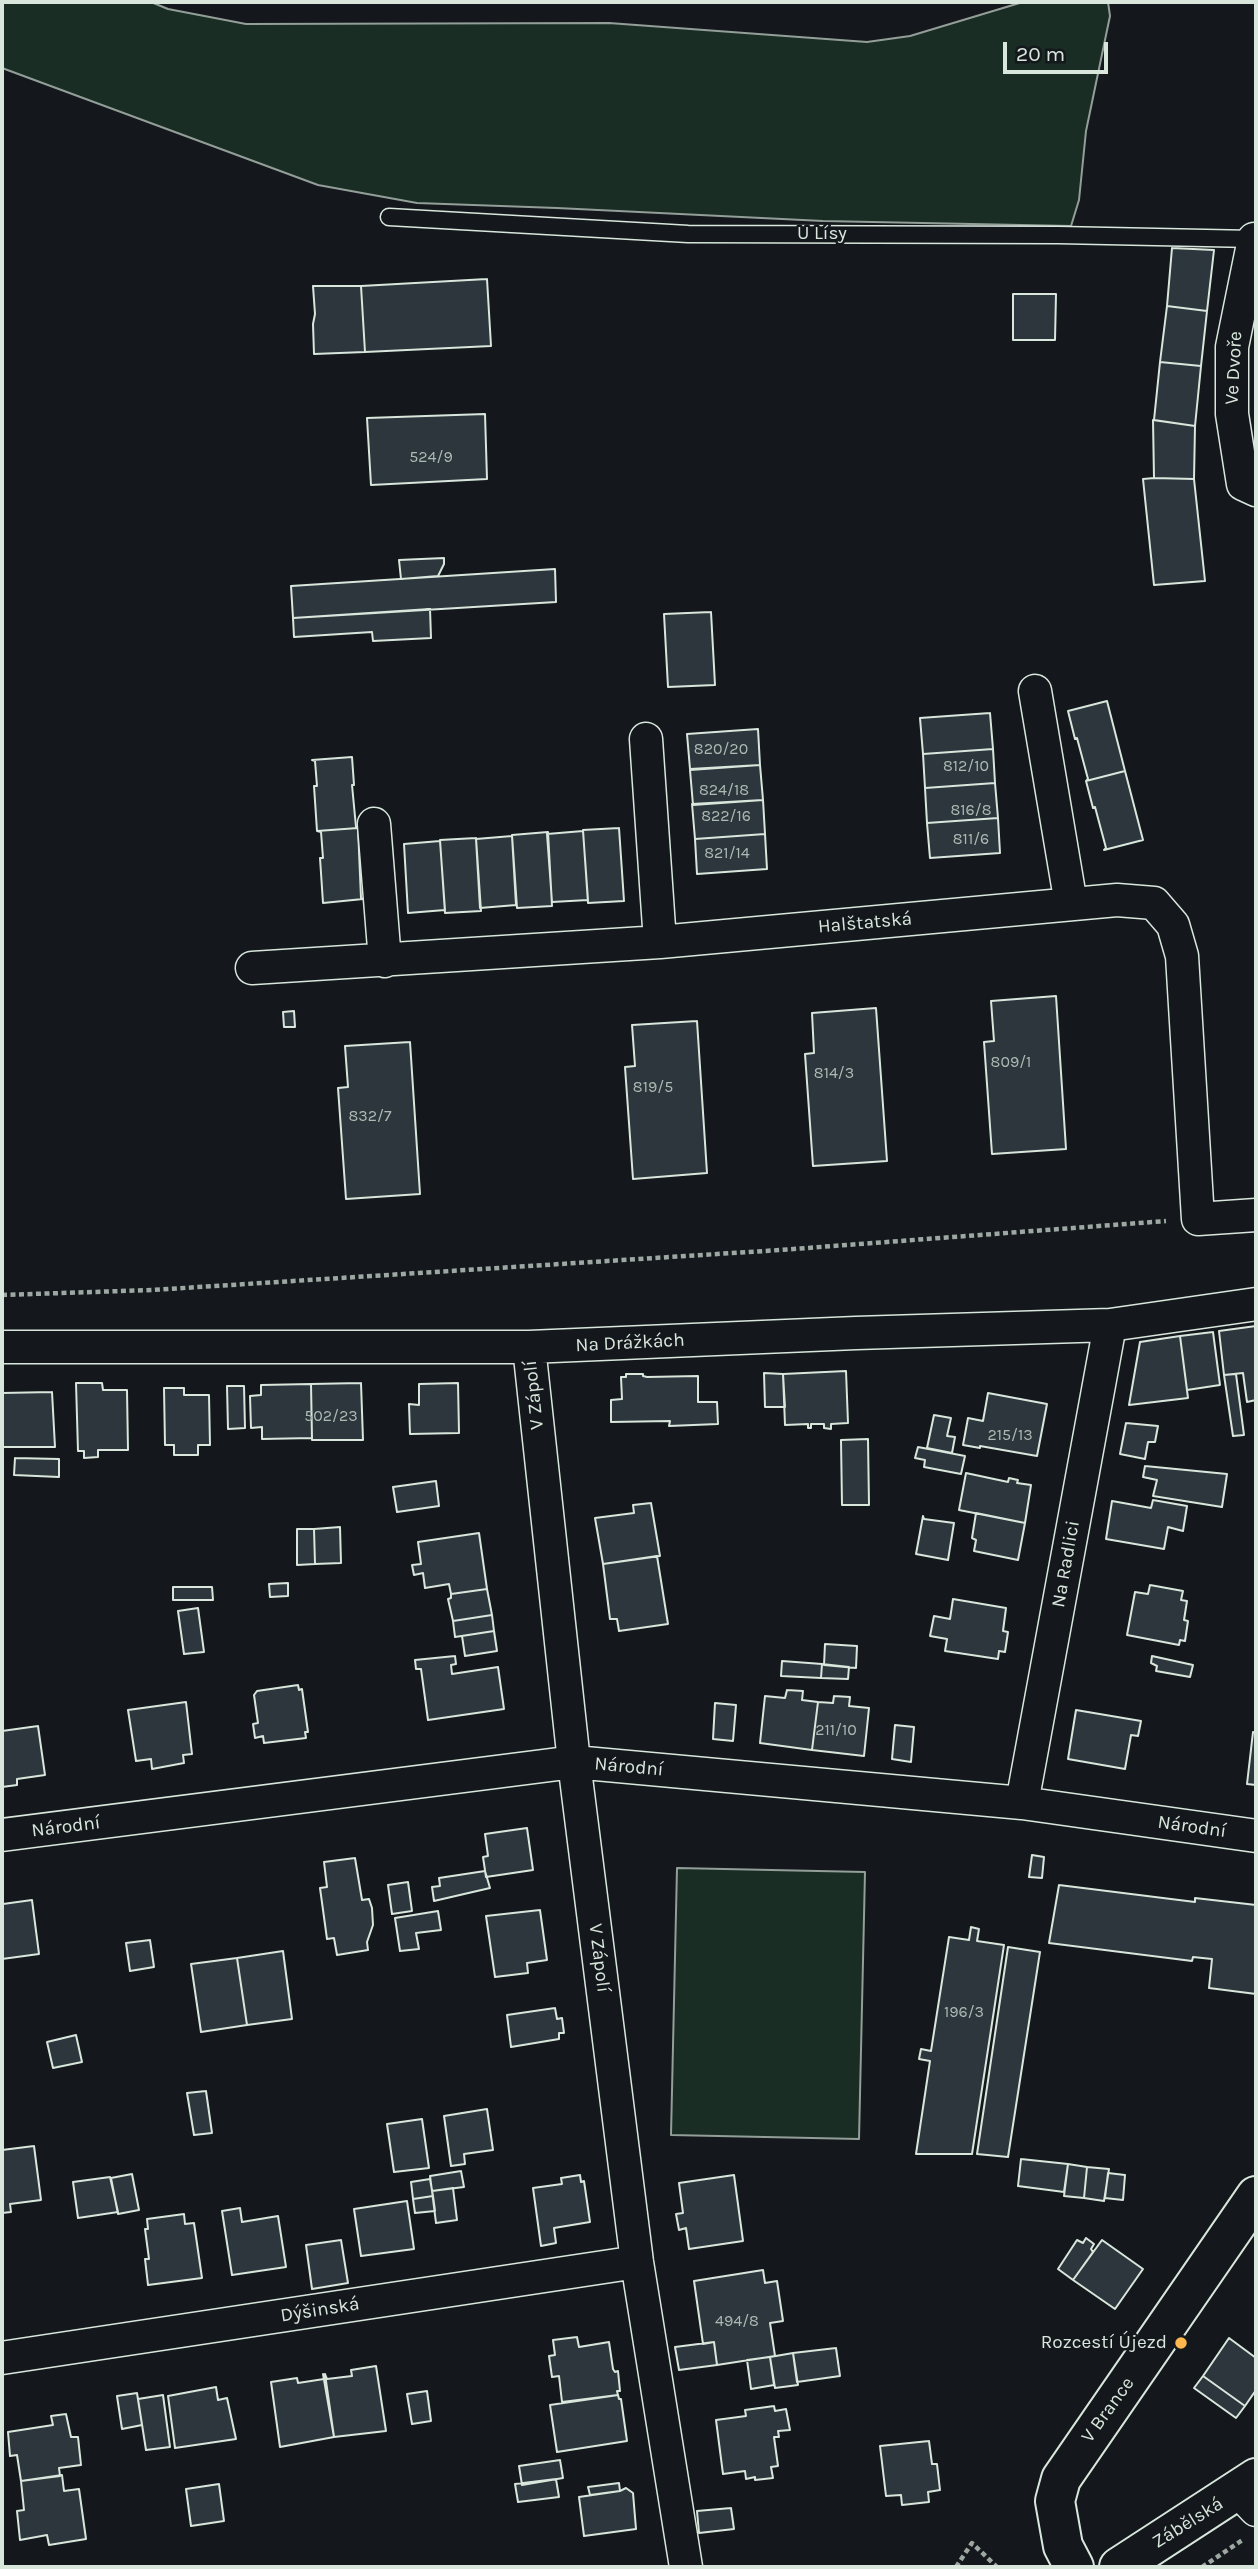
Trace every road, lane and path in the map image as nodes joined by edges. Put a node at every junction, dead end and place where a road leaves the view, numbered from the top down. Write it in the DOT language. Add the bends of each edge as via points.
graph roads {
  1 [pos="389,217"];
  2 [pos="1255,239"];
  3 [pos="1256,490"];
  4 [pos="1035,691"];
  5 [pos="646,739"];
  6 [pos="374,824"];
  7 [pos="1071,904"];
  8 [pos="660,942"];
  9 [pos="385,961"];
  10 [pos="252,968"];
  11 [pos="1256,1214"];
  12 [pos="1198,1219"];
  13 [pos="2,1295"];
  14 [pos="1256,1304"];
  15 [pos="1110,1325"];
  16 [pos="2,1347"];
  17 [pos="529,1347"];
  18 [pos="574,1762"];
  19 [pos="1022,1803"];
  20 [pos="2,1835"];
  21 [pos="1256,1836"];
  22 [pos="1256,2196"];
  23 [pos="637,2262"];
  24 [pos="2,2358"];
  25 [pos="1249,2505"];
  26 [pos="686,2567"];
  27 [pos="956,2567"];
  28 [pos="997,2567"];
  29 [pos="1074,2567"];
  30 [pos="1119,2567"];
  31 [pos="1202,2567"];
  1 -- 2 [label="lane, U Lísy" via="688,234"];
  2 -- 3 [label="street, Ve Dvoře" via="1232,347 1232,400 1243,484"];
  4 -- 7 [label="street"];
  5 -- 8 [label="street"];
  6 -- 9 [label="street"];
  7 -- 8 [label="street, Halštatská"];
  7 -- 12 [label="street, Halštatská" via="1154,903 1172,925 1182,956"];
  8 -- 9 [label="street, Halštatská"];
  9 -- 10 [label="street, Halštatská"];
  11 -- 12 [label="street"];
  12 -- 13 [label="path" via="152,1290"];
  14 -- 15 [label="street, Na Drážkách"];
  15 -- 17 [label="street, Na Drážkách"];
  15 -- 19 [label="street, Na Radlici"];
  16 -- 17 [label="street, Na Drážkách"];
  17 -- 18 [label="street, V Zápolí"];
  18 -- 19 [label="street, Národní"];
  18 -- 20 [label="street, Národní"];
  18 -- 23 [label="street, V Zápolí"];
  19 -- 21 [label="street, Národní"];
  22 -- 29 [label="street, V Brance" via="1060,2479 1055,2501 1063,2546"];
  23 -- 24 [label="street, Dýšinská"];
  23 -- 26 [label="street, V Zápolí"];
  25 -- 30 [label="street, Zábělská"];
  25 -- 31 [label="path"];
  27 -- 28 [label="path" via="972,2543"];
}
